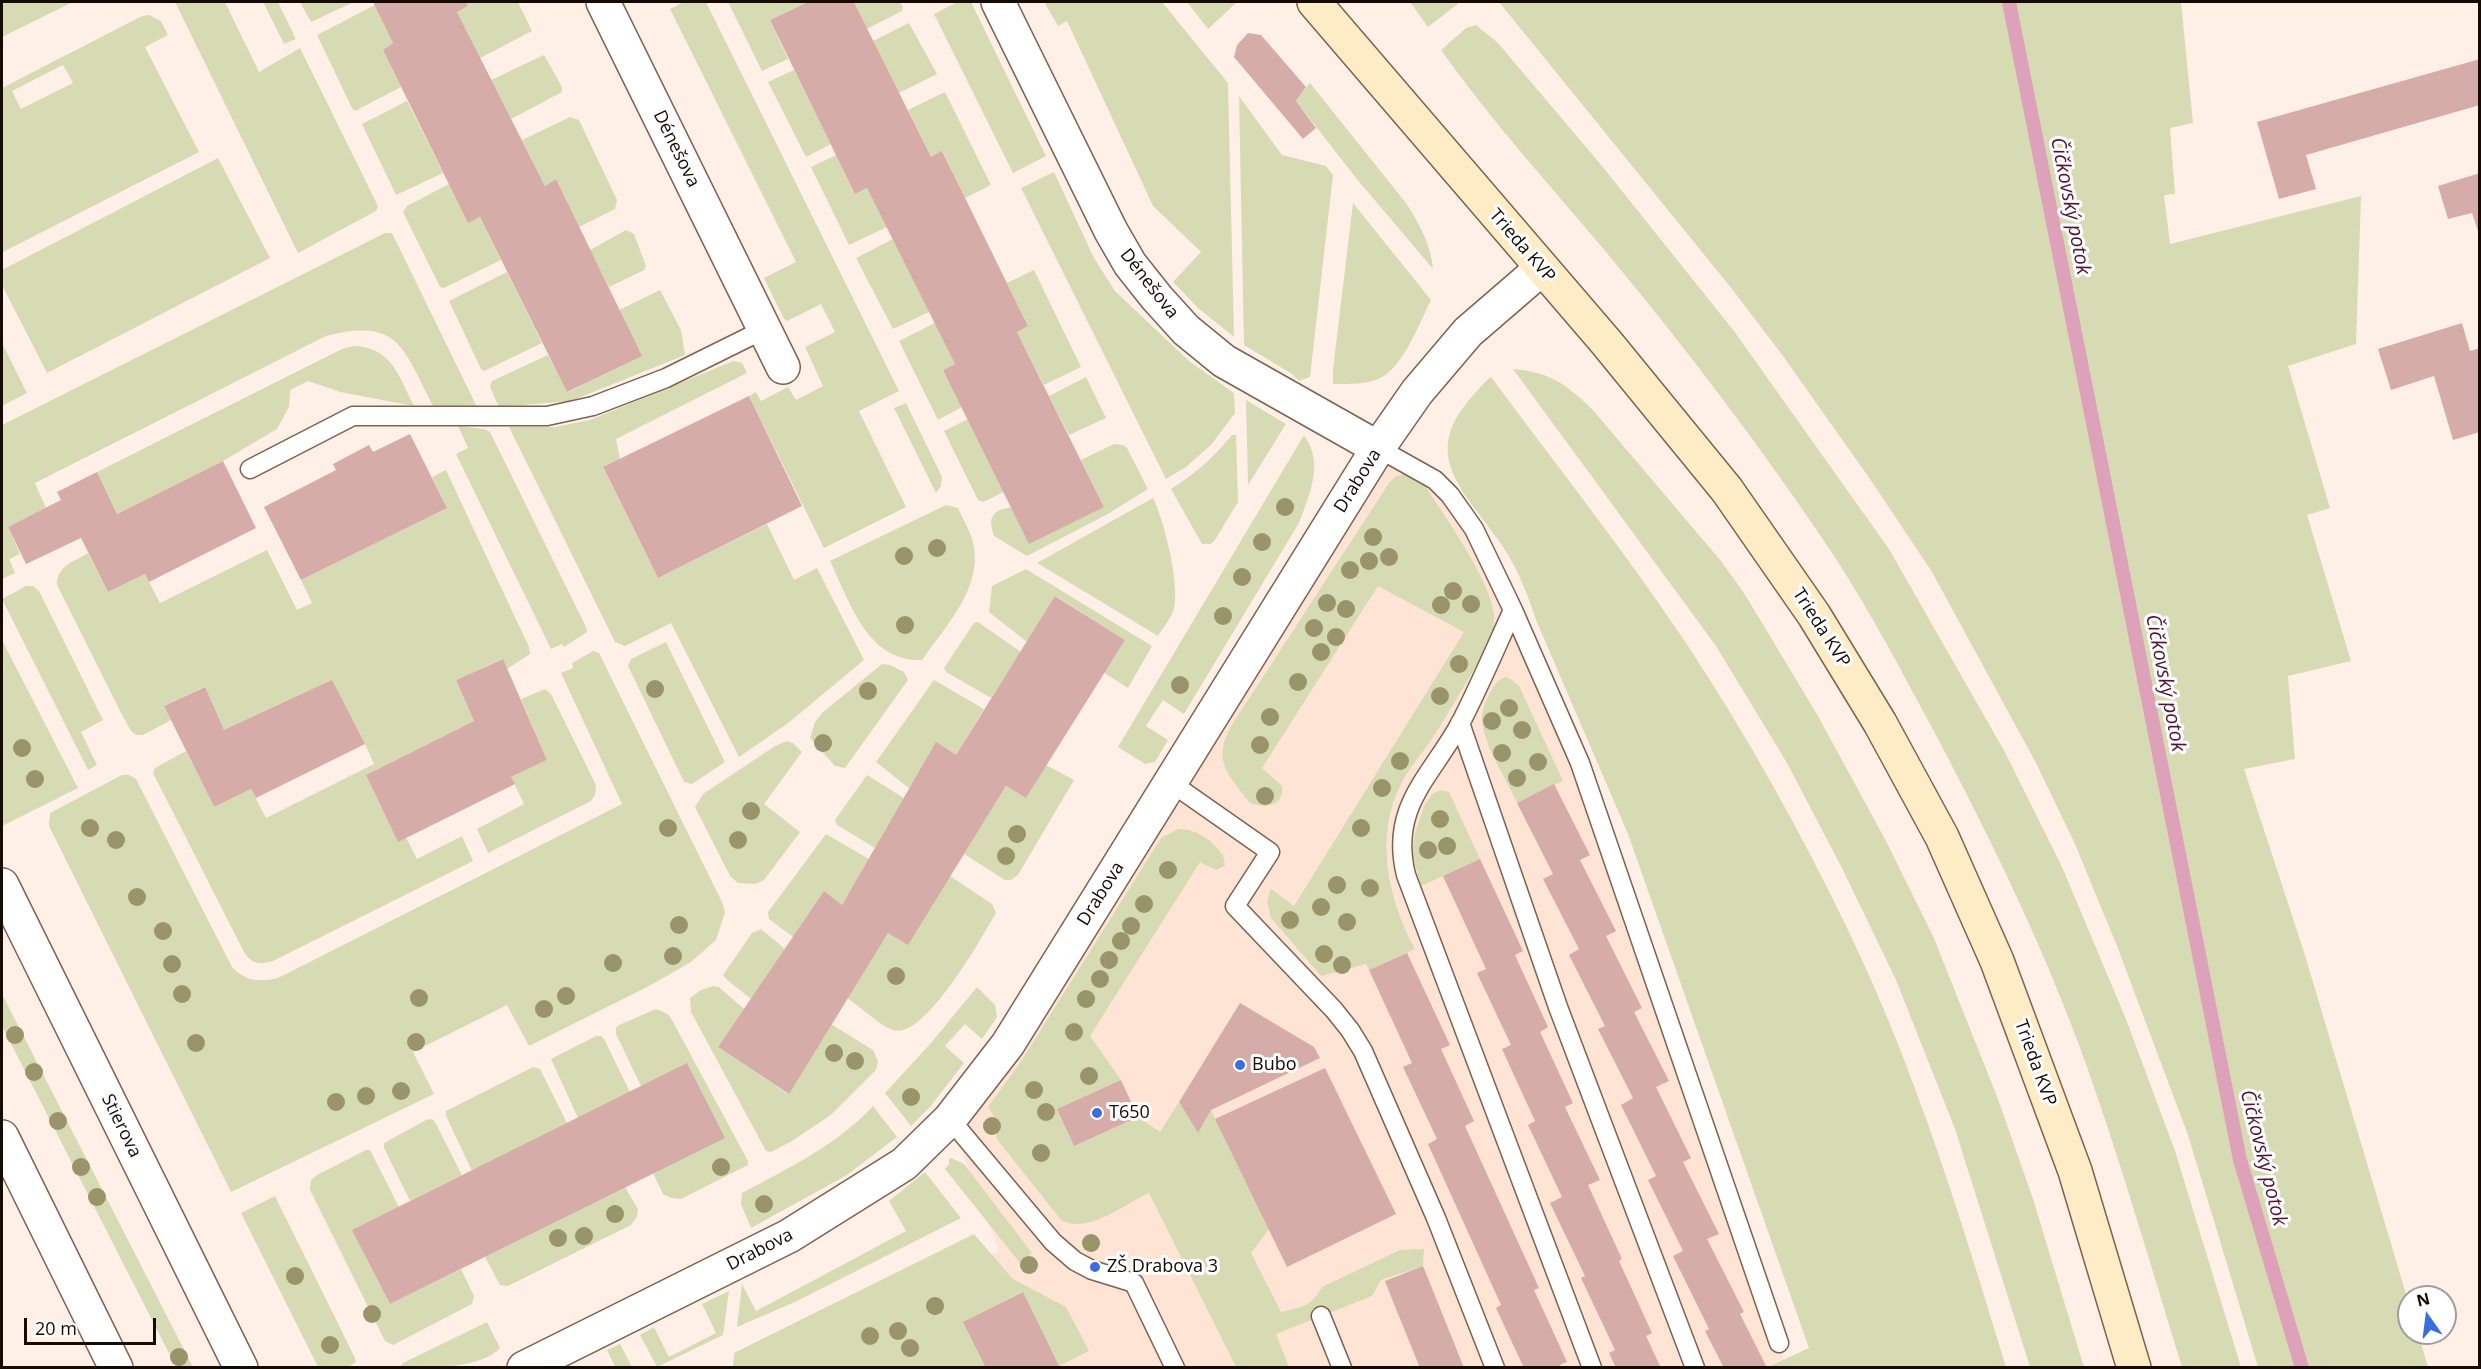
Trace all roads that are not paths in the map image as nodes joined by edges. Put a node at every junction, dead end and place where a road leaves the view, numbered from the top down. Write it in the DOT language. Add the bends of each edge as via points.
graph roads {
  1 [pos="603,2"];
  2 [pos="998,2"];
  3 [pos="1314,2"];
  4 [pos="1541,268"];
  5 [pos="765,329"];
  6 [pos="783,367"];
  7 [pos="1378,448"];
  8 [pos="250,469"];
  9 [pos="1514,610"];
  10 [pos="1460,723"];
  11 [pos="1170,782"];
  12 [pos="2,885"];
  13 [pos="950,1119"];
  14 [pos="2,1137"];
  15 [pos="1322,1316"];
  16 [pos="1779,1343"];
  17 [pos="116,1368"];
  18 [pos="241,1368"];
  19 [pos="524,1368"];
  20 [pos="1175,1368"];
  21 [pos="1342,1368"];
  22 [pos="1495,1368"];
  23 [pos="1592,1368"];
  24 [pos="1695,1368"];
  25 [pos="2133,1368"];
  1 -- 5 [label="street, Dénešova"];
  2 -- 7 [label="street, Dénešova" via="1111,231 1130,264 1157,298 1186,330 1224,361"];
  3 -- 4 [label="street, Trieda KVP"];
  4 -- 7 [label="street, Drabova" via="1468,332 1417,392"];
  4 -- 25 [label="street, Trieda KVP" via="1727,490 1814,615 1880,723 1942,837 2033,1053 2075,1171"];
  5 -- 6 [label="street, Dénešova"];
  5 -- 8 [label="lane" via="666,378 593,406 547,416 353,416"];
  7 -- 9 [label="lane" via="1435,480 1450,495 1474,530"];
  7 -- 11 [label="street, Drabova"];
  9 -- 10 [label="lane"];
  9 -- 16 [label="lane" via="1580,763"];
  10 -- 23 [label="lane" via="1406,815 1401,854"];
  10 -- 24 [label="lane" via="1558,1007"];
  11 -- 13 [label="street, Drabova" via="1008,1044"];
  11 -- 22 [label="lane" via="1270,852 1235,906 1334,1010 1363,1052 1436,1218"];
  12 -- 18 [label="street, Stierova"];
  13 -- 19 [label="street, Drabova" via="903,1164 789,1236"];
  13 -- 20 [label="lane" via="1053,1242 1092,1270 1134,1283"];
  14 -- 17 [label="street"];
  15 -- 21 [label="lane"];
}
